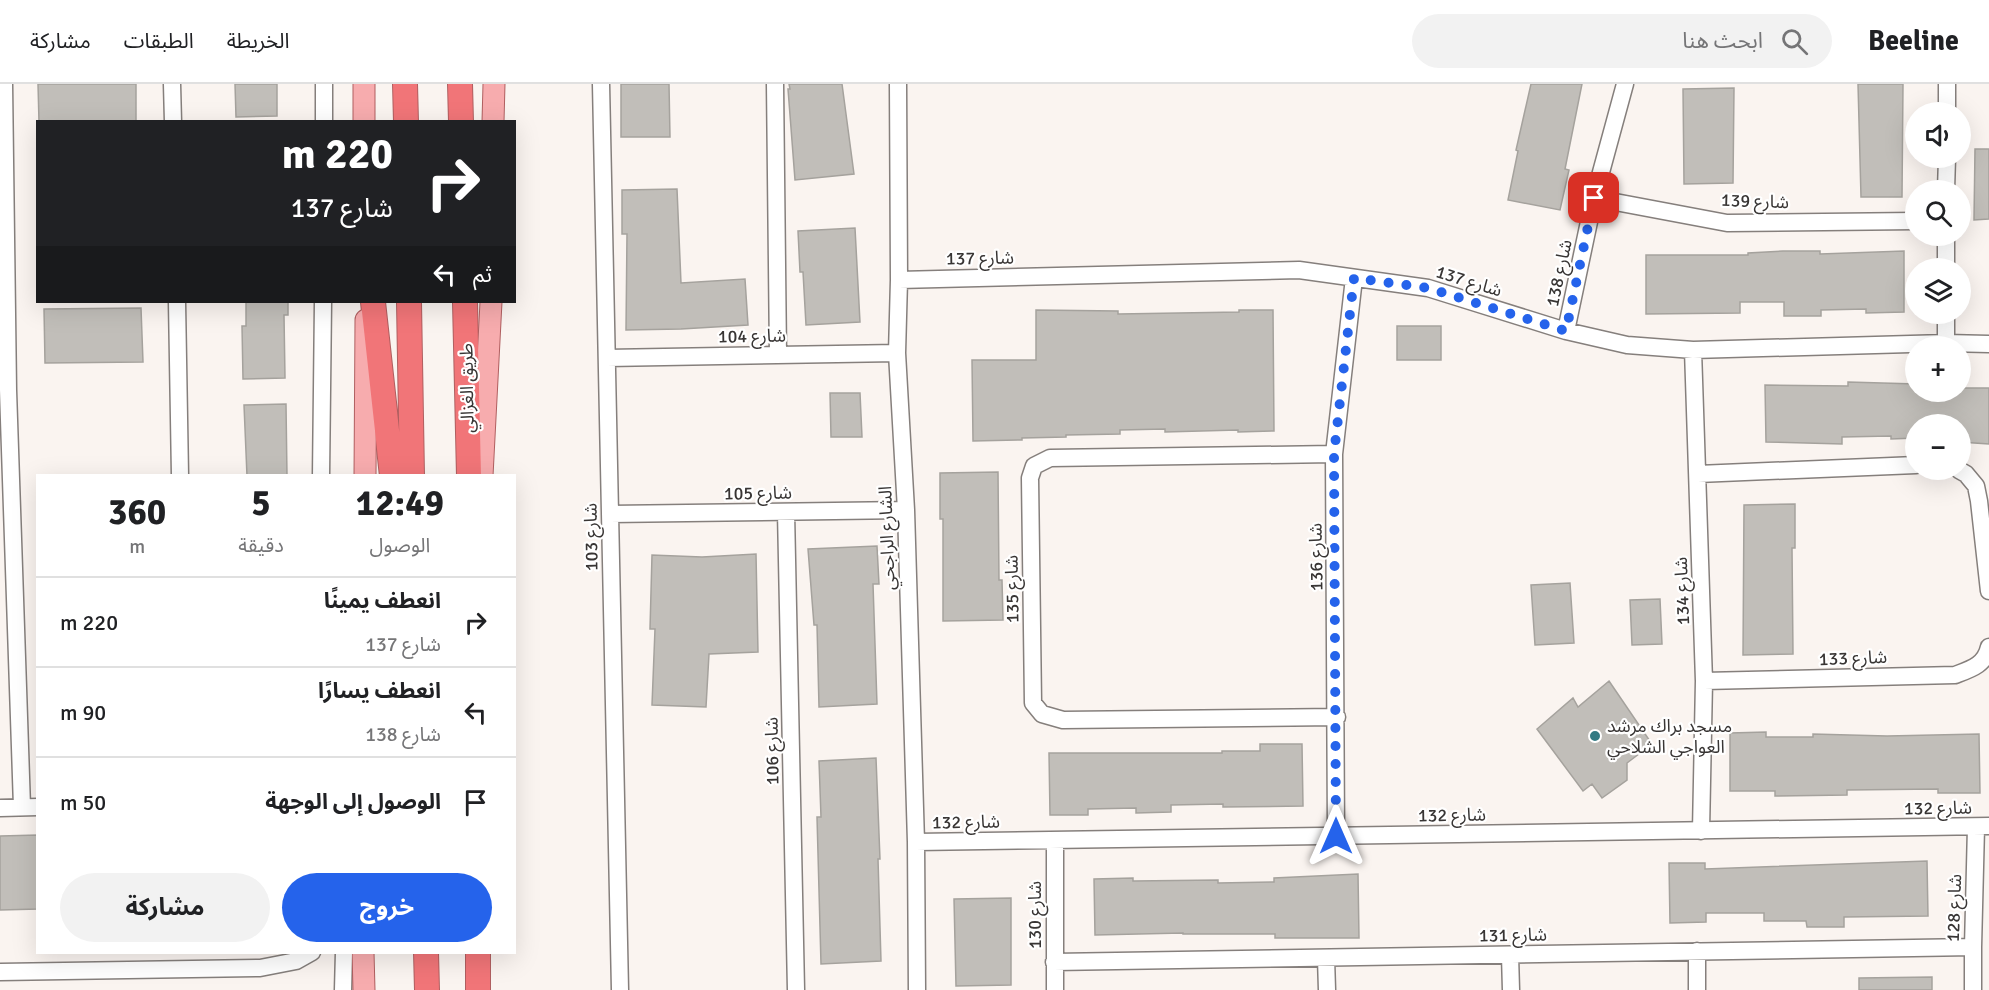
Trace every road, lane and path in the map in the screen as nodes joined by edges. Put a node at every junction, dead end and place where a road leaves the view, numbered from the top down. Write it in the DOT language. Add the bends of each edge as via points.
graph roads {
  1 [pos="4,84"];
  2 [pos="172,84"];
  3 [pos="324,84"];
  4 [pos="364,84"];
  5 [pos="405,84"];
  6 [pos="460,84"];
  7 [pos="494,84"];
  8 [pos="601,84"];
  9 [pos="775,84"];
  10 [pos="898,84"];
  11 [pos="1625,84"];
  12 [pos="1947,84"];
  13 [pos="1947,102"];
  14 [pos="173,120"];
  15 [pos="324,120"];
  16 [pos="364,120"];
  17 [pos="406,120"];
  18 [pos="461,120"];
  19 [pos="493,120"];
  20 [pos="1594,198"];
  21 [pos="1905,221"];
  22 [pos="1354,278"];
  23 [pos="899,280"];
  24 [pos="177,303"];
  25 [pos="323,303"];
  26 [pos="366,303"];
  27 [pos="373,303"];
  28 [pos="409,303"];
  29 [pos="465,303"];
  30 [pos="491,303"];
  31 [pos="1566,331"];
  32 [pos="1905,344"];
  33 [pos="1971,344"];
  34 [pos="1989,344"];
  35 [pos="1693,350"];
  36 [pos="897,353"];
  37 [pos="778,355"];
  38 [pos="607,358"];
  39 [pos="1334,454"];
  40 [pos="1905,465"];
  41 [pos="180,474"];
  42 [pos="321,474"];
  43 [pos="365,474"];
  44 [pos="392,474"];
  45 [pos="412,474"];
  46 [pos="469,474"];
  47 [pos="482,474"];
  48 [pos="1698,474"];
  49 [pos="1971,480"];
  50 [pos="906,510"];
  51 [pos="786,512"];
  52 [pos="610,514"];
  53 [pos="1989,591"];
  54 [pos="1989,647"];
  55 [pos="1704,681"];
  56 [pos="1337,717"];
  57 [pos="0,807"];
  58 [pos="30,807"];
  59 [pos="1983,826"];
  60 [pos="1701,831"];
  61 [pos="1336,836"];
  62 [pos="1054,840"];
  63 [pos="916,842"];
  64 [pos="1972,947"];
  65 [pos="1697,951"];
  66 [pos="308,954"];
  67 [pos="344,954"];
  68 [pos="363,954"];
  69 [pos="426,954"];
  70 [pos="478,954"];
  71 [pos="1510,954"];
  72 [pos="1326,957"];
  73 [pos="1054,962"];
  74 [pos="0,972"];
  75 [pos="343,990"];
  76 [pos="364,990"];
  77 [pos="427,990"];
  78 [pos="478,990"];
  79 [pos="620,990"];
  80 [pos="796,990"];
  81 [pos="917,990"];
  82 [pos="1055,990"];
  83 [pos="1327,990"];
  84 [pos="1511,990"];
  85 [pos="1697,990"];
  86 [pos="1973,990"];
  1 -- 58 [label="street" via="8,390"];
  2 -- 14 [label="street"];
  3 -- 15 [label="street"];
  4 -- 16 [label="main road"];
  5 -- 17 [label="highway"];
  6 -- 18 [label="highway"];
  7 -- 19 [label="main road"];
  8 -- 38 [label="street, شارع 103"];
  9 -- 37 [label="street"];
  10 -- 23 [label="street, الشارع الراجحي"];
  11 -- 20 [label="street, شارع 138"];
  12 -- 13 [label="street"];
  20 -- 21 [label="street, شارع 139" via="1727,223"];
  20 -- 31 [label="street, شارع 138"];
  22 -- 23 [label="street, شارع 137" via="1299,270"];
  22 -- 31 [label="street, شارع 137" via="1428,288"];
  22 -- 39 [label="street, شارع 136"];
  23 -- 36 [label="street, الشارع الراجحي"];
  24 -- 41 [label="street"];
  25 -- 42 [label="street"];
  26 -- 43 [label="main road"];
  27 -- 44 [label="highway"];
  28 -- 45 [label="highway"];
  29 -- 46 [label="highway, طريق الغزالي"];
  30 -- 47 [label="main road"];
  31 -- 35 [label="street, شارع 137" via="1627,345"];
  32 -- 35 [label="street, شارع 137"];
  33 -- 34 [label="street, شارع 137"];
  35 -- 48 [label="street, شارع 134"];
  36 -- 37 [label="street, شارع 104"];
  36 -- 50 [label="street, الشارع الراجحي"];
  37 -- 38 [label="street, شارع 104"];
  38 -- 52 [label="street, شارع 103"];
  39 -- 56 [label="street, شارع 136"];
  39 -- 56 [label="street, شارع 135" via="1050,458 1034,466 1030,478 1033,703 1042,714 1063,720"];
  40 -- 48 [label="street"];
  48 -- 55 [label="street, شارع 134"];
  49 -- 53 [label="street" via="1979,501"];
  50 -- 51 [label="street, شارع 105"];
  50 -- 63 [label="street, الشارع الراجحي"];
  51 -- 52 [label="street, شارع 105"];
  51 -- 80 [label="street, شارع 106"];
  52 -- 79 [label="street, شارع 103"];
  54 -- 55 [label="street, شارع 133" via="1976,668 1955,675"];
  55 -- 60 [label="street, شارع 134"];
  56 -- 61 [label="street, شارع 136"];
  57 -- 58 [label="street"];
  59 -- 60 [label="street, شارع 132"];
  59 -- 64 [label="street, شارع 128"];
  60 -- 61 [label="street, شارع 132"];
  61 -- 62 [label="street, شارع 132"];
  62 -- 63 [label="street, شارع 132"];
  62 -- 73 [label="street, شارع 130"];
  63 -- 81 [label="street, الشارع الراجحي"];
  64 -- 65 [label="street, شارع 131"];
  64 -- 86 [label="street, شارع 128"];
  65 -- 71 [label="street, شارع 131"];
  65 -- 85 [label="street"];
  66 -- 74 [label="street" via="296,961 260,968"];
  67 -- 75 [label="street"];
  68 -- 76 [label="main road"];
  69 -- 77 [label="highway"];
  70 -- 78 [label="highway"];
  71 -- 72 [label="street, شارع 131"];
  71 -- 84 [label="street"];
  72 -- 73 [label="street, شارع 131"];
  72 -- 83 [label="street"];
  73 -- 82 [label="street, شارع 130"];
}
